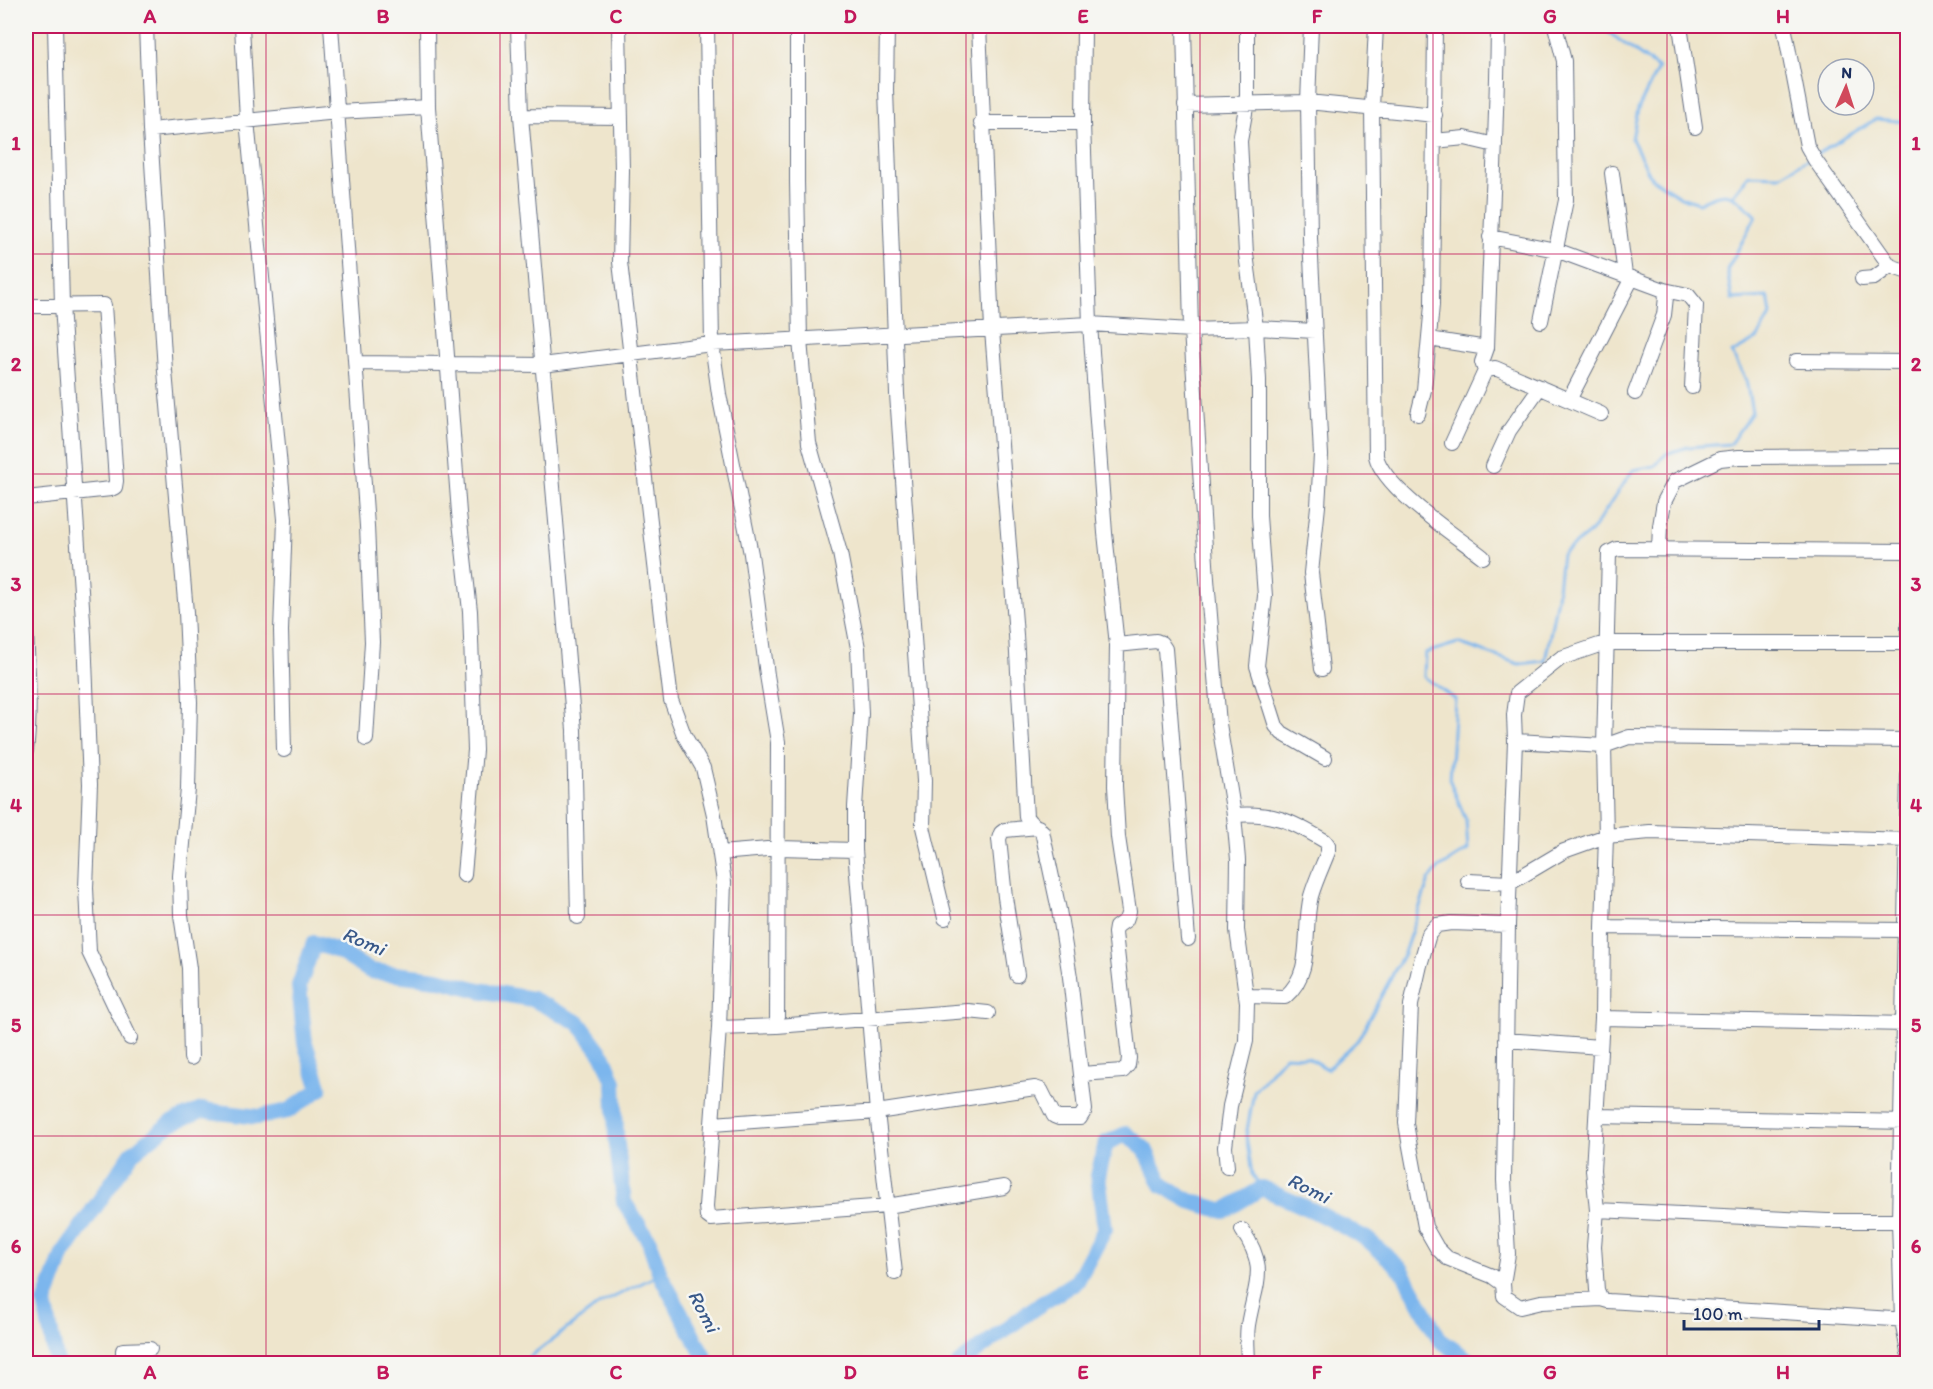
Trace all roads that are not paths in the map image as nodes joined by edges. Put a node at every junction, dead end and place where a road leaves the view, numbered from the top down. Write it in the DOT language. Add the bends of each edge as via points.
graph roads {
  1 [pos="55,26"];
  2 [pos="146,26"];
  3 [pos="242,26"];
  4 [pos="332,26"];
  5 [pos="427,26"];
  6 [pos="518,26"];
  7 [pos="619,26"];
  8 [pos="707,26"];
  9 [pos="797,26"];
  10 [pos="887,26"];
  11 [pos="979,26"];
  12 [pos="1084,26"];
  13 [pos="1184,26"];
  14 [pos="1247,26"];
  15 [pos="1311,26"];
  16 [pos="1376,26"];
  17 [pos="1435,26"];
  18 [pos="1498,26"];
  19 [pos="1555,26"];
  20 [pos="1680,26"];
  21 [pos="1784,26"];
  22 [pos="1246,102"];
  23 [pos="1308,102"];
  24 [pos="1185,105"];
  25 [pos="428,107"];
  26 [pos="1372,108"];
  27 [pos="338,112"];
  28 [pos="1435,115"];
  29 [pos="521,116"];
  30 [pos="621,117"];
  31 [pos="247,120"];
  32 [pos="981,123"];
  33 [pos="1083,123"];
  34 [pos="1695,127"];
  35 [pos="150,130"];
  36 [pos="1434,141"];
  37 [pos="1495,145"];
  38 [pos="1612,173"];
  39 [pos="1490,237"];
  40 [pos="1557,250"];
  41 [pos="1890,266"];
  42 [pos="1908,272"];
  43 [pos="1629,276"];
  44 [pos="1862,279"];
  45 [pos="1664,290"];
  46 [pos="62,305"];
  47 [pos="26,306"];
  48 [pos="1540,321"];
  49 [pos="1090,324"];
  50 [pos="1256,328"];
  51 [pos="992,330"];
  52 [pos="1191,330"];
  53 [pos="1315,331"];
  54 [pos="895,336"];
  55 [pos="1429,339"];
  56 [pos="800,340"];
  57 [pos="712,344"];
  58 [pos="1487,348"];
  59 [pos="630,354"];
  60 [pos="1796,361"];
  61 [pos="356,363"];
  62 [pos="1908,363"];
  63 [pos="449,365"];
  64 [pos="542,365"];
  65 [pos="1485,370"];
  66 [pos="1540,387"];
  67 [pos="1692,387"];
  68 [pos="1635,393"];
  69 [pos="1569,400"];
  70 [pos="1418,414"];
  71 [pos="1601,414"];
  72 [pos="1452,443"];
  73 [pos="1908,456"];
  74 [pos="1493,466"];
  75 [pos="74,493"];
  76 [pos="26,498"];
  77 [pos="1659,549"];
  78 [pos="1908,551"];
  79 [pos="1483,557"];
  80 [pos="1908,624"];
  81 [pos="26,632"];
  82 [pos="1907,643"];
  83 [pos="1605,644"];
  84 [pos="1117,645"];
  85 [pos="1908,649"];
  86 [pos="1322,669"];
  87 [pos="366,739"];
  88 [pos="1908,740"];
  89 [pos="1515,741"];
  90 [pos="1604,746"];
  91 [pos="284,750"];
  92 [pos="26,751"];
  93 [pos="1325,759"];
  94 [pos="1908,776"];
  95 [pos="1234,815"];
  96 [pos="1038,827"];
  97 [pos="1606,836"];
  98 [pos="1907,840"];
  99 [pos="779,848"];
  100 [pos="855,850"];
  101 [pos="720,853"];
  102 [pos="464,875"];
  103 [pos="1468,881"];
  104 [pos="1510,883"];
  105 [pos="578,917"];
  106 [pos="945,918"];
  107 [pos="1508,925"];
  108 [pos="1603,927"];
  109 [pos="1906,934"];
  110 [pos="1188,939"];
  111 [pos="1017,975"];
  112 [pos="1246,996"];
  113 [pos="988,1013"];
  114 [pos="1602,1018"];
  115 [pos="871,1020"];
  116 [pos="1905,1025"];
  117 [pos="777,1026"];
  118 [pos="719,1028"];
  119 [pos="130,1038"];
  120 [pos="1506,1040"];
  121 [pos="1600,1047"];
  122 [pos="191,1058"];
  123 [pos="1081,1074"];
  124 [pos="877,1112"];
  125 [pos="1597,1116"];
  126 [pos="1904,1123"];
  127 [pos="713,1124"];
  128 [pos="1227,1167"];
  129 [pos="1004,1187"];
  130 [pos="887,1206"];
  131 [pos="1597,1210"];
  132 [pos="1904,1221"];
  133 [pos="1242,1230"];
  134 [pos="895,1273"];
  135 [pos="1503,1284"];
  136 [pos="1600,1299"];
  137 [pos="1905,1320"];
  138 [pos="150,1349"];
  139 [pos="1908,1352"];
  140 [pos="123,1364"];
  141 [pos="1248,1364"];
  1 -- 46 [label="street"];
  2 -- 35 [label="street"];
  3 -- 31 [label="street"];
  4 -- 27 [label="street"];
  5 -- 25 [label="street"];
  6 -- 29 [label="street"];
  7 -- 30 [label="street"];
  8 -- 57 [label="street"];
  9 -- 56 [label="street"];
  10 -- 54 [label="street"];
  11 -- 32 [label="street"];
  12 -- 33 [label="street"];
  13 -- 24 [label="street"];
  14 -- 22 [label="street"];
  15 -- 23 [label="street"];
  16 -- 26 [label="street"];
  17 -- 28 [label="street"];
  18 -- 37 [label="street"];
  19 -- 40 [label="street" via="1564,61 1566,190"];
  20 -- 34 [label="street"];
  21 -- 41 [label="street" via="1807,146"];
  22 -- 23 [label="street"];
  22 -- 24 [label="street"];
  22 -- 50 [label="street" via="1240,141 1246,254"];
  23 -- 26 [label="street"];
  23 -- 53 [label="street"];
  24 -- 52 [label="street"];
  25 -- 27 [label="street"];
  25 -- 63 [label="street"];
  26 -- 28 [label="street"];
  26 -- 79 [label="street" via="1378,466 1410,500"];
  27 -- 31 [label="street"];
  27 -- 61 [label="street"];
  28 -- 36 [label="street"];
  29 -- 30 [label="street"];
  29 -- 64 [label="street"];
  30 -- 59 [label="street" via="620,262"];
  31 -- 35 [label="street"];
  31 -- 91 [label="street" via="285,519 281,632"];
  32 -- 33 [label="street"];
  32 -- 51 [label="street"];
  33 -- 49 [label="street"];
  35 -- 122 [label="street" via="190,702 180,876 189,968"];
  36 -- 37 [label="street" via="1465,138"];
  36 -- 55 [label="street"];
  37 -- 39 [label="street"];
  38 -- 43 [label="street"];
  39 -- 40 [label="street"];
  39 -- 58 [label="street"];
  40 -- 43 [label="street"];
  40 -- 48 [label="street"];
  41 -- 42 [label="street"];
  41 -- 44 [label="street" via="1874,278"];
  43 -- 45 [label="street"];
  43 -- 69 [label="street"];
  45 -- 67 [label="street" via="1688,295 1696,305"];
  45 -- 68 [label="street" via="1664,315"];
  46 -- 47 [label="street"];
  46 -- 75 [label="street"];
  46 -- 75 [label="street" via="104,305 116,482 111,489"];
  49 -- 51 [label="street"];
  49 -- 52 [label="street"];
  49 -- 84 [label="street"];
  50 -- 52 [label="street"];
  50 -- 53 [label="street"];
  50 -- 93 [label="street" via="1259,516 1265,596 1257,666 1276,726"];
  51 -- 54 [label="street"];
  51 -- 96 [label="street" via="1017,635 1026,817"];
  52 -- 95 [label="street" via="1219,724"];
  53 -- 86 [label="street" via="1321,455 1311,573"];
  54 -- 56 [label="street"];
  54 -- 106 [label="street" via="924,781 923,827"];
  55 -- 58 [label="street"];
  55 -- 70 [label="street"];
  56 -- 57 [label="street"];
  56 -- 100 [label="street" via="809,443 840,553 858,648 861,714"];
  57 -- 59 [label="street"];
  57 -- 99 [label="street" via="751,554 778,742"];
  58 -- 65 [label="street" via="1482,362"];
  59 -- 64 [label="street"];
  59 -- 101 [label="street" via="671,700 684,735 703,768"];
  60 -- 62 [label="street"];
  61 -- 63 [label="street"];
  61 -- 87 [label="street" via="372,642"];
  63 -- 64 [label="street"];
  63 -- 102 [label="street" via="470,611 475,750"];
  64 -- 105 [label="street" via="574,730"];
  65 -- 66 [label="street" via="1495,368"];
  65 -- 72 [label="street"];
  66 -- 69 [label="street"];
  66 -- 74 [label="street" via="1509,431"];
  69 -- 71 [label="street"];
  73 -- 77 [label="street" via="1720,459 1675,481 1664,502"];
  75 -- 76 [label="street"];
  75 -- 119 [label="street" via="90,784 86,888 89,952"];
  77 -- 78 [label="street"];
  77 -- 83 [label="street" via="1617,549 1609,553"];
  80 -- 82 [label="street"];
  81 -- 92 [label="street"];
  82 -- 83 [label="street"];
  82 -- 85 [label="street"];
  83 -- 89 [label="street" via="1561,658 1517,693"];
  83 -- 90 [label="street"];
  84 -- 110 [label="street" via="1156,641 1165,649"];
  84 -- 123 [label="street" via="1115,786 1129,911 1115,933 1129,1058 1124,1071"];
  88 -- 90 [label="street" via="1629,737"];
  89 -- 90 [label="street"];
  89 -- 104 [label="street"];
  90 -- 97 [label="street"];
  94 -- 98 [label="street"];
  95 -- 112 [label="street" via="1237,930"];
  95 -- 112 [label="street" via="1270,815 1295,824 1328,845 1311,897 1305,962 1299,981 1285,997"];
  96 -- 111 [label="street" via="1005,830 999,839"];
  96 -- 123 [label="street" via="1061,921"];
  97 -- 98 [label="street" via="1650,832"];
  97 -- 104 [label="street" via="1564,851"];
  97 -- 108 [label="street"];
  98 -- 109 [label="street"];
  99 -- 100 [label="street"];
  99 -- 101 [label="street"];
  99 -- 117 [label="street"];
  100 -- 115 [label="street"];
  101 -- 118 [label="street" via="724,882"];
  103 -- 104 [label="street"];
  104 -- 107 [label="street"];
  107 -- 120 [label="street"];
  107 -- 135 [label="street" via="1451,923 1437,926 1429,934 1411,1005 1406,1124 1425,1227 1437,1248 1447,1258"];
  108 -- 109 [label="street"];
  108 -- 114 [label="street"];
  109 -- 116 [label="street"];
  112 -- 128 [label="street" via="1246,1041 1230,1106"];
  113 -- 115 [label="street" via="968,1011"];
  114 -- 116 [label="street"];
  114 -- 121 [label="street"];
  115 -- 117 [label="street"];
  115 -- 124 [label="street"];
  116 -- 126 [label="street"];
  117 -- 118 [label="street"];
  118 -- 127 [label="street"];
  120 -- 121 [label="street"];
  120 -- 135 [label="street" via="1504,1180 1508,1254"];
  121 -- 125 [label="street"];
  123 -- 124 [label="street" via="1085,1110 1080,1118 1054,1116 1041,1090 1035,1088"];
  124 -- 127 [label="street"];
  124 -- 130 [label="street"];
  125 -- 126 [label="street"];
  125 -- 131 [label="street" via="1593,1170"];
  126 -- 132 [label="street"];
  127 -- 130 [label="street" via="706,1206 711,1219"];
  129 -- 130 [label="street"];
  130 -- 134 [label="street"];
  131 -- 132 [label="street"];
  131 -- 136 [label="street" via="1594,1246"];
  132 -- 137 [label="street"];
  133 -- 141 [label="street" via="1253,1247 1258,1282 1248,1327"];
  135 -- 136 [label="street" via="1504,1296 1520,1307"];
  136 -- 137 [label="street"];
  137 -- 139 [label="street"];
  138 -- 140 [label="street" via="123,1350"];
}
